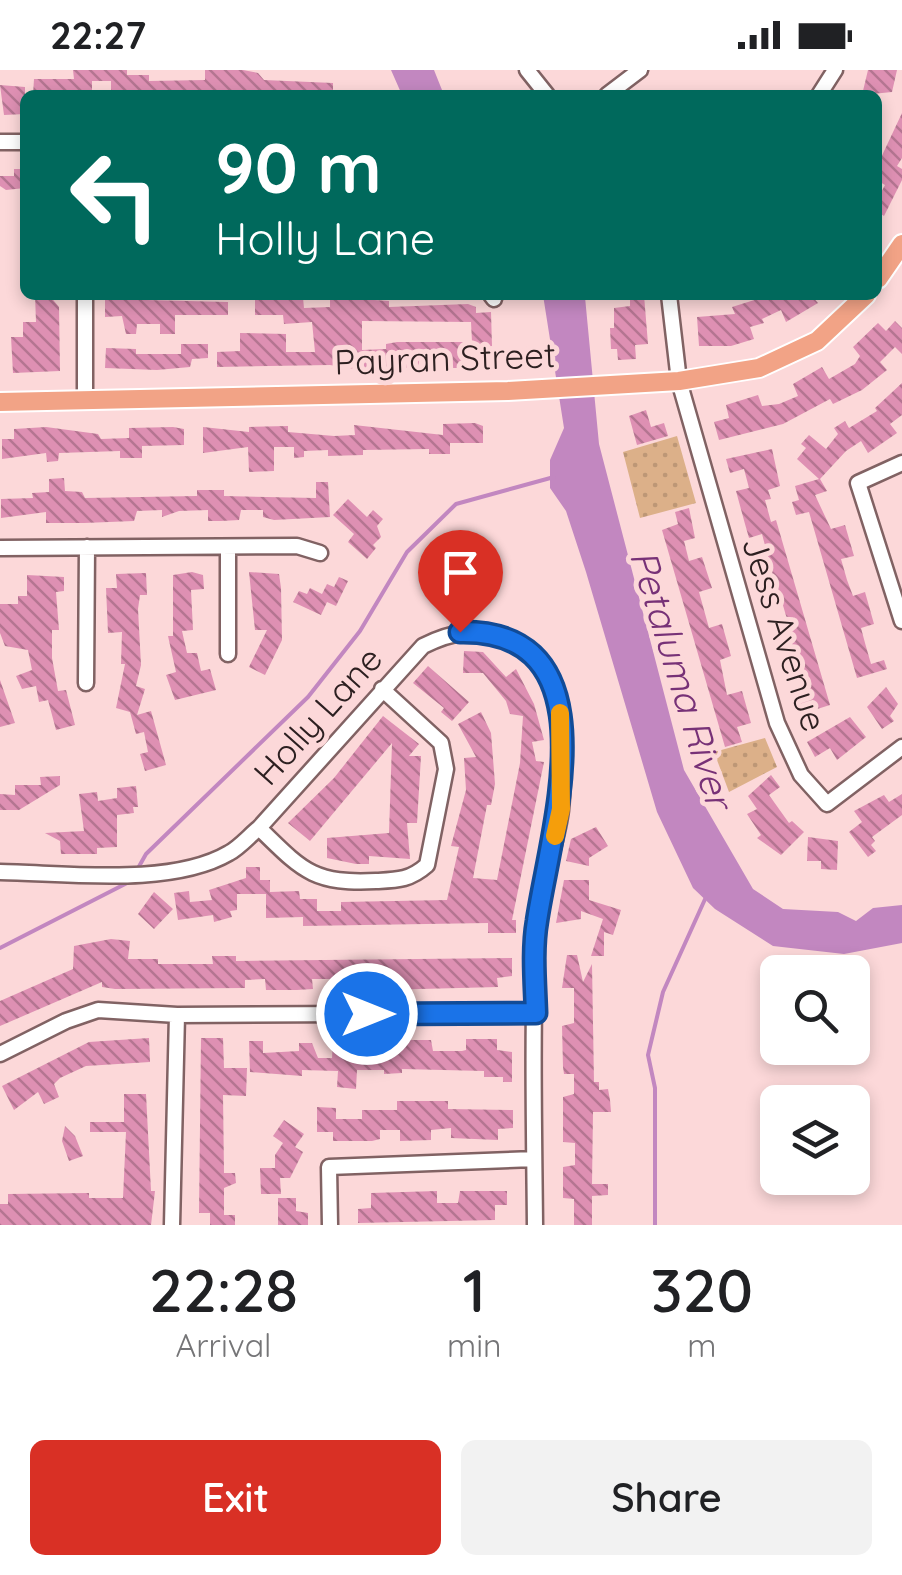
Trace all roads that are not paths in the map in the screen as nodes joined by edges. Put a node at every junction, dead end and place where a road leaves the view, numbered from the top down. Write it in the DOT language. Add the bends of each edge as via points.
graph roads {
  1 [pos="527,70"];
  2 [pos="640,70"];
  3 [pos="543,90"];
  4 [pos="614,90"];
  5 [pos="902,244"];
  6 [pos="882,273"];
  7 [pos="85,300"];
  8 [pos="669,300"];
  9 [pos="862,300"];
  10 [pos="679,381"];
  11 [pos="85,400"];
  12 [pos="0,402"];
  13 [pos="902,463"];
  14 [pos="228,546"];
  15 [pos="0,548"];
  16 [pos="87,548"];
  17 [pos="320,554"];
  18 [pos="902,621"];
  19 [pos="228,654"];
  20 [pos="86,683"];
  21 [pos="382,690"];
  22 [pos="902,747"];
  23 [pos="259,828"];
  24 [pos="0,872"];
  25 [pos="536,1013"];
  26 [pos="177,1015"];
  27 [pos="0,1054"];
  28 [pos="534,1159"];
  29 [pos="172,1225"];
  30 [pos="330,1225"];
  31 [pos="535,1225"];
  1 -- 3 [label="street"];
  2 -- 4 [label="street"];
  5 -- 6 [label="main road"];
  7 -- 11 [label="street"];
  8 -- 10 [label="street"];
  9 -- 10 [label="main road, Payran Street" via="803,348 759,368"];
  10 -- 11 [label="main road, Payran Street"];
  10 -- 22 [label="street, Jess Avenue" via="777,724 800,775 827,804"];
  11 -- 12 [label="main road, Payran Street"];
  13 -- 18 [label="street" via="858,483"];
  14 -- 16 [label="street"];
  14 -- 17 [label="street" via="297,546"];
  14 -- 19 [label="street"];
  15 -- 16 [label="street"];
  16 -- 20 [label="street"];
  21 -- 23 [label="street, Holly Lane"];
  21 -- 23 [label="street" via="442,744 446,769 427,865 408,879 331,882 299,865"];
  21 -- 25 [label="street, Holly Lane" via="423,646 460,632 516,643 554,684 561,809 536,923"];
  23 -- 24 [label="street, Holly Lane" via="230,853 189,869"];
  25 -- 26 [label="street"];
  25 -- 28 [label="street, Holly Lane"];
  26 -- 27 [label="street" via="98,1010"];
  26 -- 29 [label="street"];
  28 -- 30 [label="street" via="328,1167"];
  28 -- 31 [label="street, Holly Lane"];
}
